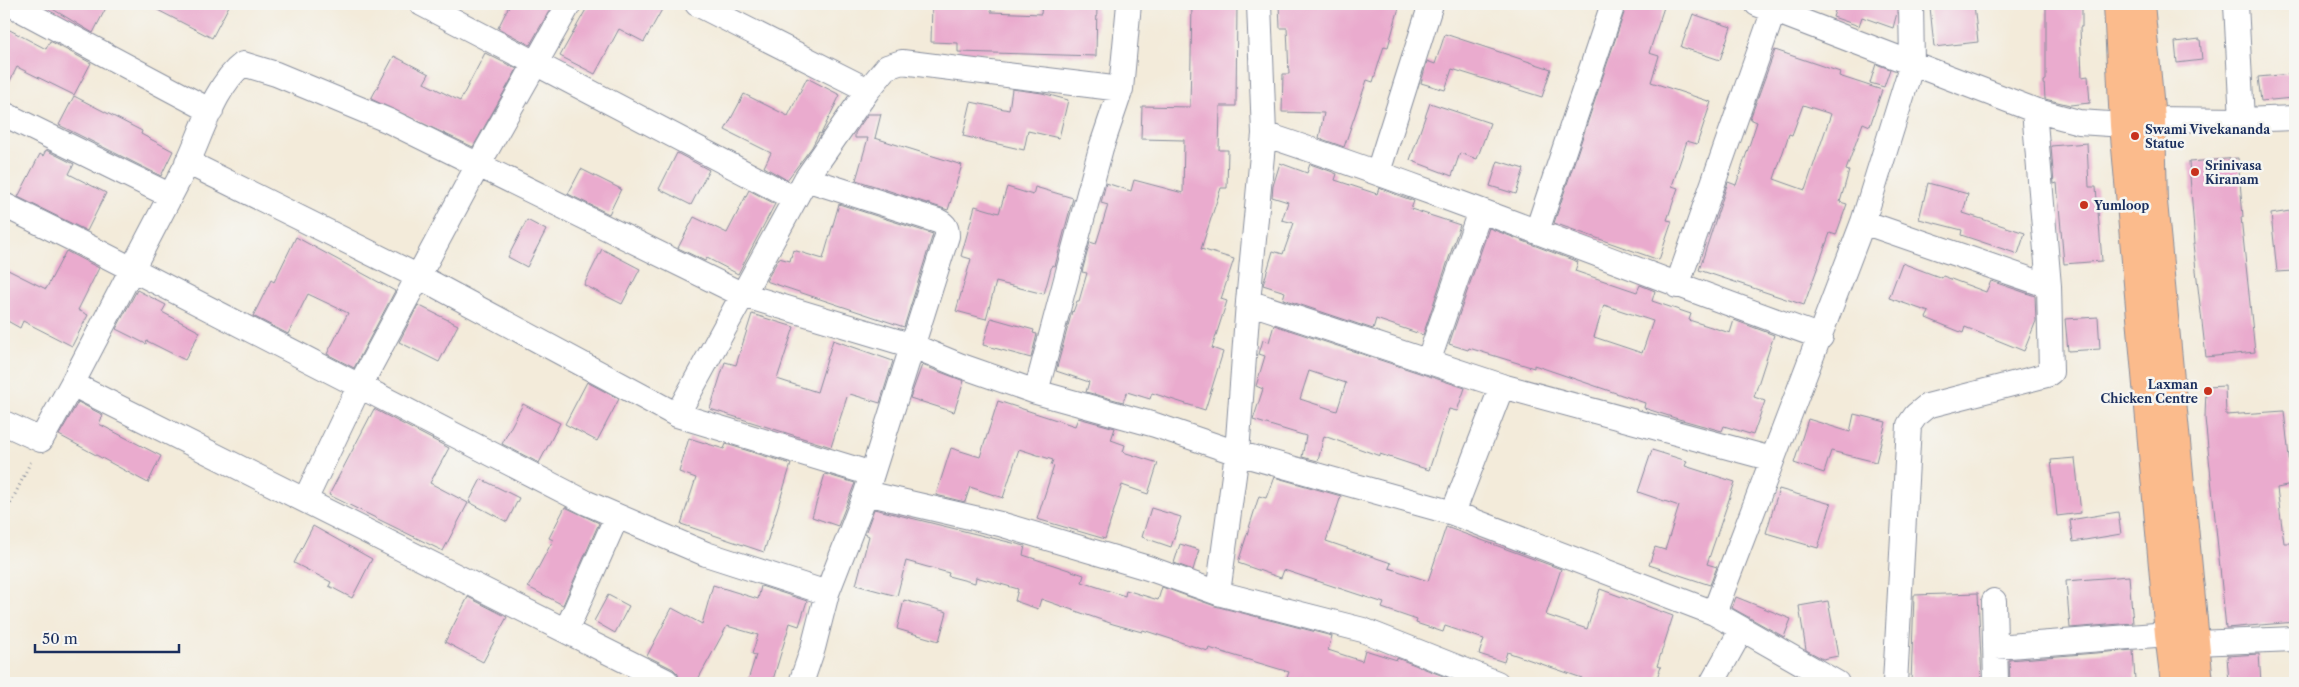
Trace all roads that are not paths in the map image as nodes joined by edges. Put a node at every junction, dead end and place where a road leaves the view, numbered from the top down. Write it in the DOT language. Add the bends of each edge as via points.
graph roads {
  1 [pos="10,4"];
  2 [pos="422,4"];
  3 [pos="569,4"];
  4 [pos="697,4"];
  5 [pos="1129,4"];
  6 [pos="1259,4"];
  7 [pos="1431,4"];
  8 [pos="1613,4"];
  9 [pos="1911,4"];
  10 [pos="2118,4"];
  11 [pos="2140,4"];
  12 [pos="2236,4"];
  13 [pos="1769,6"];
  14 [pos="537,63"];
  15 [pos="1912,64"];
  16 [pos="1121,89"];
  17 [pos="868,90"];
  18 [pos="2034,110"];
  19 [pos="211,111"];
  20 [pos="4,114"];
  21 [pos="2295,118"];
  22 [pos="2151,119"];
  23 [pos="2242,120"];
  24 [pos="2124,125"];
  25 [pos="1264,134"];
  26 [pos="187,162"];
  27 [pos="478,165"];
  28 [pos="1378,172"];
  29 [pos="800,189"];
  30 [pos="169,195"];
  31 [pos="4,205"];
  32 [pos="1480,211"];
  33 [pos="1863,222"];
  34 [pos="1537,231"];
  35 [pos="131,270"];
  36 [pos="418,276"];
  37 [pos="1677,286"];
  38 [pos="2050,286"];
  39 [pos="743,294"];
  40 [pos="1248,302"];
  41 [pos="1821,337"];
  42 [pos="913,346"];
  43 [pos="1428,362"];
  44 [pos="72,384"];
  45 [pos="1502,386"];
  46 [pos="359,387"];
  47 [pos="1036,392"];
  48 [pos="677,415"];
  49 [pos="4,423"];
  50 [pos="1237,453"];
  51 [pos="1772,459"];
  52 [pos="869,483"];
  53 [pos="305,500"];
  54 [pos="1453,513"];
  55 [pos="617,516"];
  56 [pos="828,593"];
  57 [pos="1218,593"];
  58 [pos="1994,600"];
  59 [pos="1714,613"];
  60 [pos="1742,629"];
  61 [pos="566,630"];
  62 [pos="2169,634"];
  63 [pos="2295,639"];
  64 [pos="2196,643"];
  65 [pos="1995,647"];
  66 [pos="666,681"];
  67 [pos="801,683"];
  68 [pos="1498,683"];
  69 [pos="1712,683"];
  70 [pos="1838,683"];
  71 [pos="1895,683"];
  72 [pos="1996,683"];
  73 [pos="2175,683"];
  74 [pos="2199,683"];
  1 -- 19 [label="street"];
  2 -- 14 [label="street"];
  3 -- 14 [label="street"];
  4 -- 17 [label="street"];
  5 -- 16 [label="street"];
  6 -- 25 [label="street"];
  7 -- 28 [label="street"];
  8 -- 34 [label="street"];
  9 -- 15 [label="street"];
  10 -- 24 [label="main road"];
  11 -- 22 [label="main road"];
  12 -- 23 [label="street"];
  13 -- 15 [label="street"];
  13 -- 37 [label="street"];
  14 -- 27 [label="street"];
  14 -- 29 [label="street"];
  15 -- 18 [label="street"];
  15 -- 33 [label="street"];
  16 -- 17 [label="street" via="902,62 887,68"];
  16 -- 47 [label="street" via="1099,158"];
  17 -- 29 [label="street"];
  18 -- 24 [label="street" via="2079,122"];
  18 -- 38 [label="street"];
  19 -- 26 [label="street"];
  19 -- 27 [label="street" via="234,71 243,64 276,74 389,122"];
  20 -- 30 [label="street"];
  21 -- 23 [label="street"];
  22 -- 23 [label="street"];
  22 -- 64 [label="main road" via="2153,202"];
  24 -- 62 [label="main road"];
  25 -- 28 [label="street"];
  25 -- 40 [label="street"];
  26 -- 30 [label="street"];
  26 -- 36 [label="street"];
  27 -- 36 [label="street"];
  27 -- 39 [label="street"];
  28 -- 32 [label="street"];
  29 -- 39 [label="street"];
  29 -- 42 [label="street" via="944,224 947,236"];
  30 -- 35 [label="street"];
  31 -- 35 [label="street"];
  32 -- 34 [label="street"];
  32 -- 43 [label="street"];
  33 -- 38 [label="street"];
  33 -- 41 [label="street"];
  34 -- 37 [label="street"];
  35 -- 44 [label="street"];
  35 -- 46 [label="street"];
  36 -- 46 [label="street"];
  36 -- 48 [label="street"];
  37 -- 41 [label="street"];
  38 -- 71 [label="street" via="2052,372 1927,406 1909,425"];
  39 -- 42 [label="street"];
  39 -- 48 [label="street"];
  40 -- 43 [label="street"];
  40 -- 50 [label="street"];
  41 -- 51 [label="street"];
  42 -- 47 [label="street"];
  42 -- 52 [label="street"];
  43 -- 45 [label="street"];
  44 -- 49 [label="street" via="41,440"];
  44 -- 53 [label="street"];
  45 -- 51 [label="street"];
  45 -- 54 [label="street"];
  46 -- 53 [label="street"];
  46 -- 55 [label="street"];
  47 -- 50 [label="street" via="1155,425"];
  48 -- 52 [label="street"];
  50 -- 54 [label="street"];
  50 -- 57 [label="street"];
  51 -- 59 [label="street"];
  52 -- 56 [label="street"];
  52 -- 57 [label="street" via="1148,568"];
  53 -- 61 [label="street"];
  54 -- 59 [label="street"];
  55 -- 56 [label="street" via="706,554"];
  55 -- 61 [label="street"];
  56 -- 67 [label="street"];
  57 -- 68 [label="street" via="1364,630"];
  58 -- 65 [label="street"];
  59 -- 60 [label="street"];
  60 -- 69 [label="street"];
  60 -- 70 [label="street"];
  61 -- 66 [label="street"];
  62 -- 65 [label="street"];
  62 -- 73 [label="main road"];
  63 -- 64 [label="street"];
  64 -- 74 [label="main road"];
  65 -- 72 [label="street"];
}
